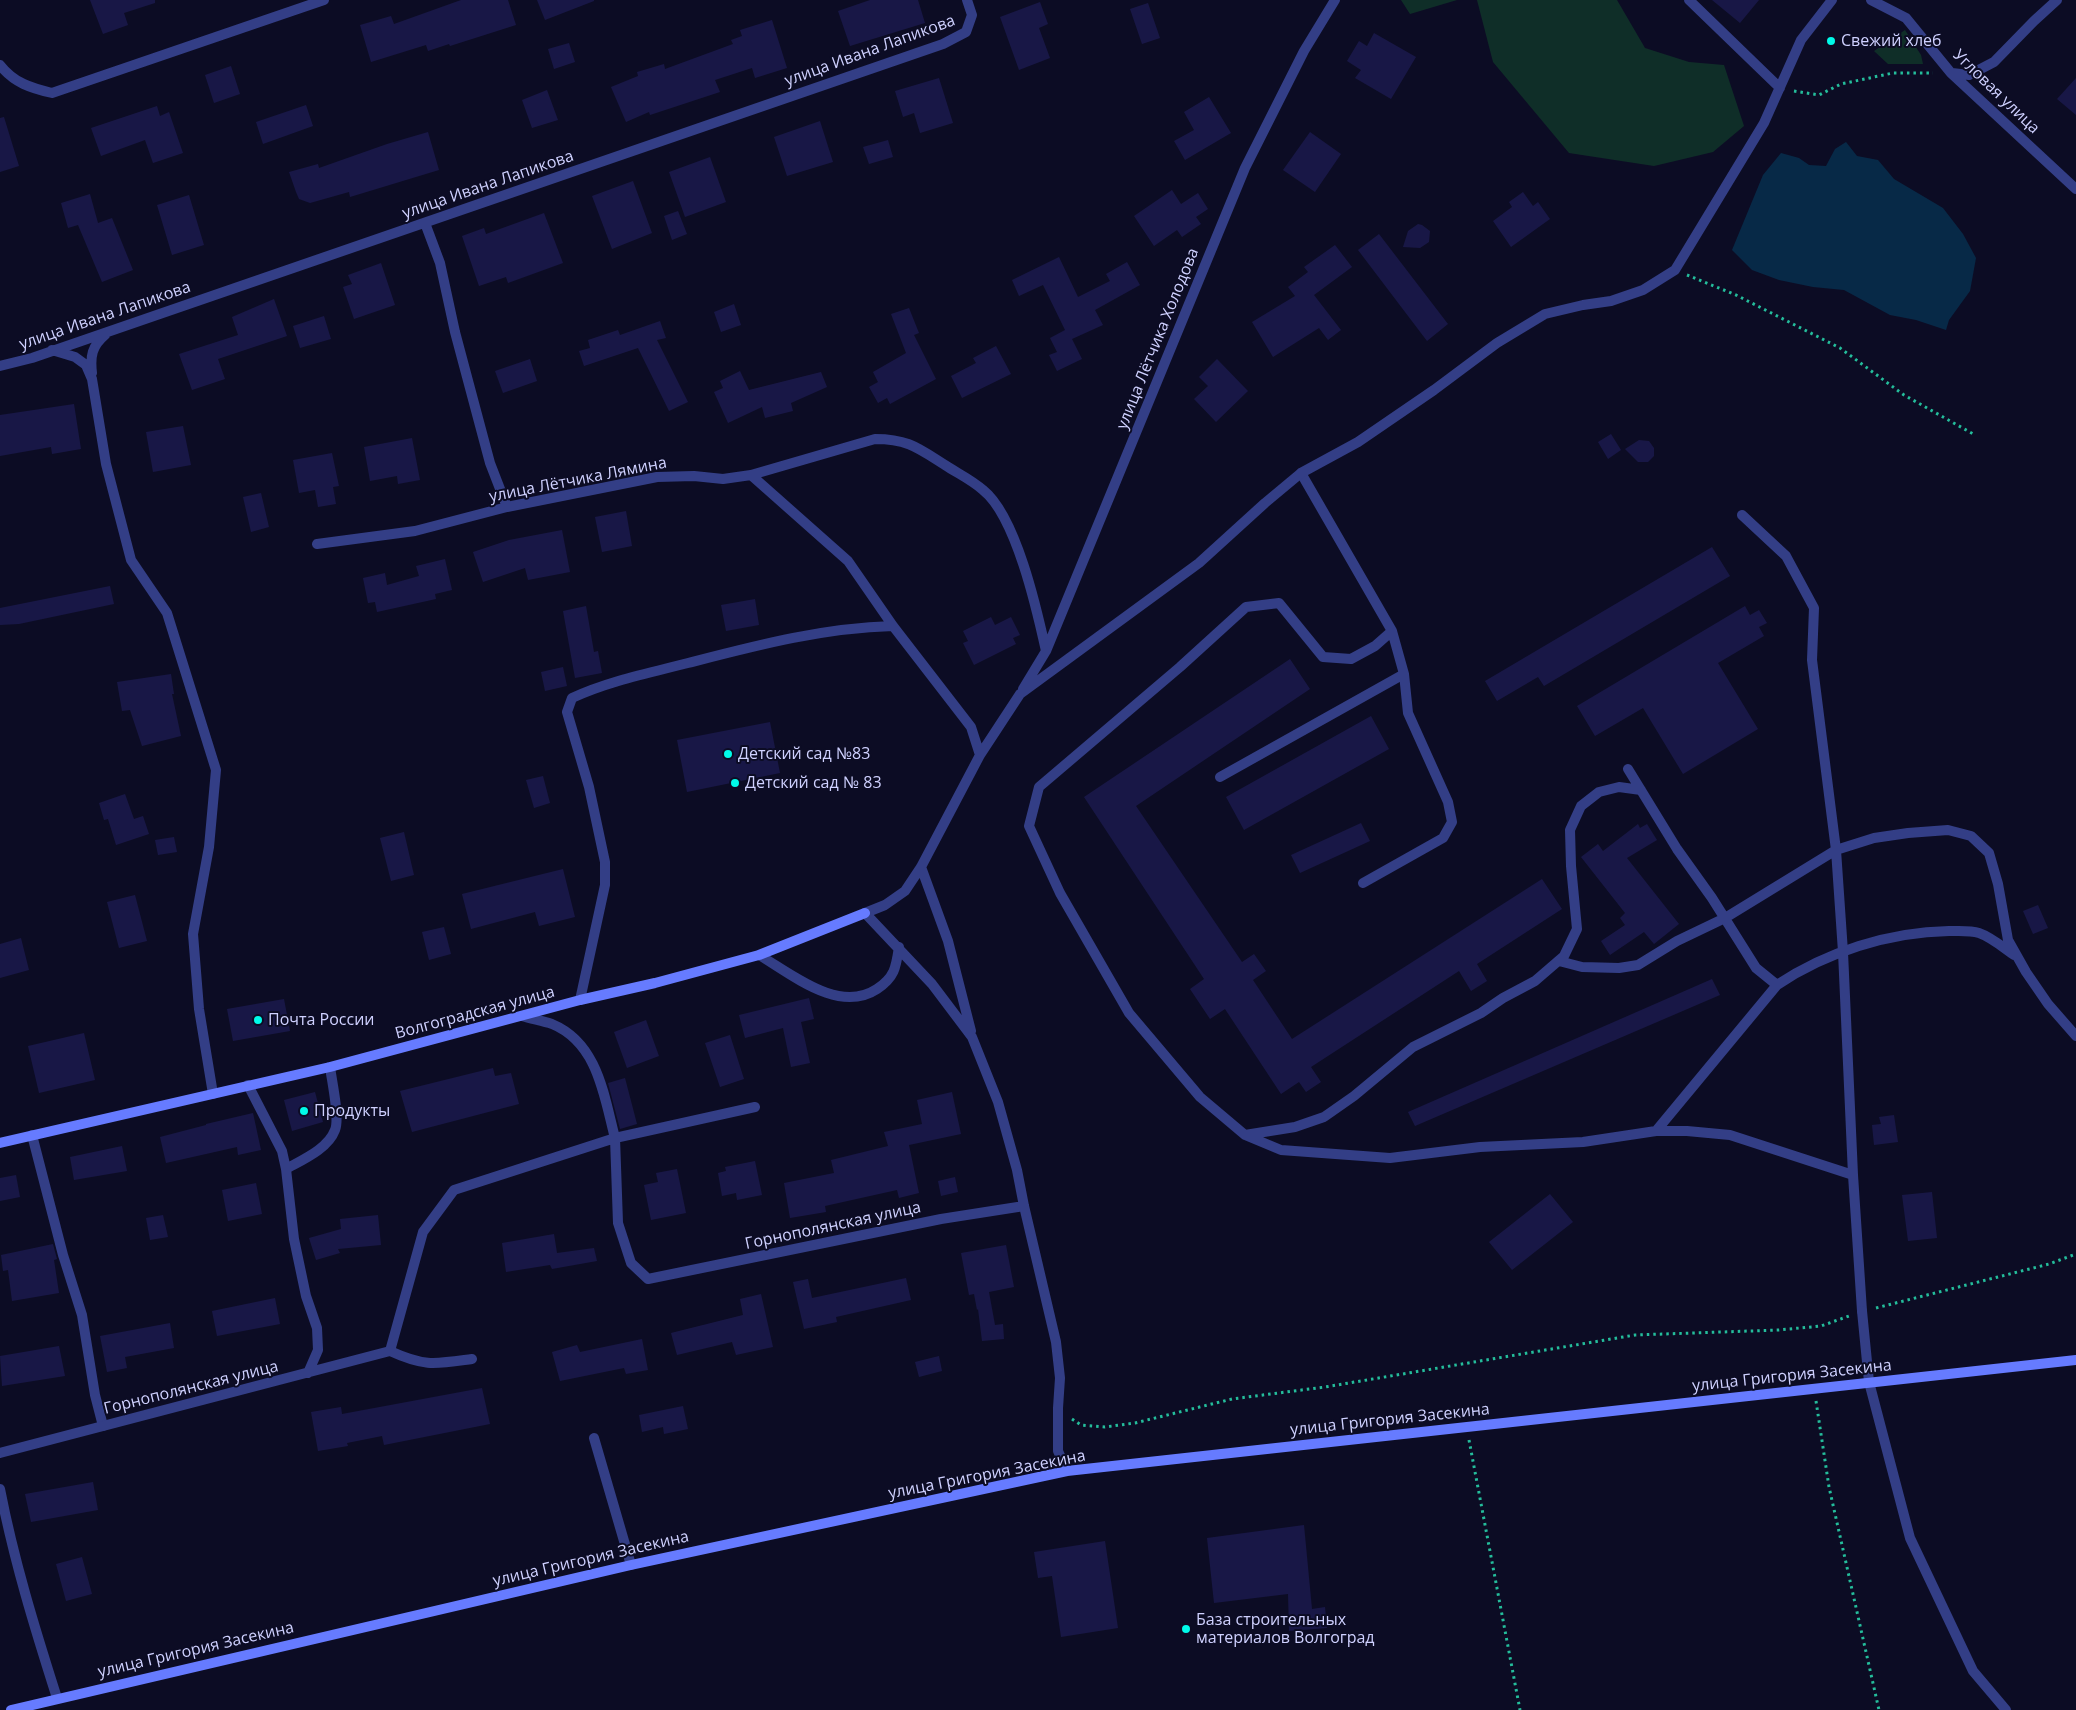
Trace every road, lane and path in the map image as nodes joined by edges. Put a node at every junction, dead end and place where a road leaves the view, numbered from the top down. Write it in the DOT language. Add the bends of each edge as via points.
graph roads {
  1 [pos="324,0"];
  2 [pos="967,0"];
  3 [pos="1335,0"];
  4 [pos="1688,0"];
  5 [pos="1832,0"];
  6 [pos="1871,0"];
  7 [pos="2057,0"];
  8 [pos="0,65"];
  9 [pos="1951,73"];
  10 [pos="1780,88"];
  11 [pos="2076,189"];
  12 [pos="425,223"];
  13 [pos="1675,270"];
  14 [pos="112,330"];
  15 [pos="52,350"];
  16 [pos="0,366"];
  17 [pos="92,379"];
  18 [pos="1975,435"];
  19 [pos="1301,474"];
  20 [pos="751,475"];
  21 [pos="507,507"];
  22 [pos="1742,515"];
  23 [pos="317,544"];
  24 [pos="893,626"];
  25 [pos="1392,631"];
  26 [pos="1046,651"];
  27 [pos="1404,674"];
  28 [pos="1020,694"];
  29 [pos="980,755"];
  30 [pos="1628,769"];
  31 [pos="1220,777"];
  32 [pos="1641,790"];
  33 [pos="1836,850"];
  34 [pos="921,867"];
  35 [pos="1363,883"];
  36 [pos="865,913"];
  37 [pos="1725,918"];
  38 [pos="899,947"];
  39 [pos="1843,952"];
  40 [pos="759,955"];
  41 [pos="2017,957"];
  42 [pos="1559,960"];
  43 [pos="1777,985"];
  44 [pos="580,1000"];
  45 [pos="522,1016"];
  46 [pos="2076,1036"];
  47 [pos="972,1037"];
  48 [pos="330,1068"];
  49 [pos="248,1086"];
  50 [pos="213,1094"];
  51 [pos="755,1107"];
  52 [pos="1656,1131"];
  53 [pos="32,1135"];
  54 [pos="1245,1135"];
  55 [pos="615,1138"];
  56 [pos="0,1143"];
  57 [pos="286,1169"];
  58 [pos="1853,1175"];
  59 [pos="1024,1206"];
  60 [pos="2076,1254"];
  61 [pos="1862,1311"];
  62 [pos="390,1351"];
  63 [pos="472,1359"];
  64 [pos="2076,1360"];
  65 [pos="308,1373"];
  66 [pos="1869,1382"];
  67 [pos="1814,1388"];
  68 [pos="1058,1408"];
  69 [pos="102,1426"];
  70 [pos="1467,1427"];
  71 [pos="594,1438"];
  72 [pos="0,1452"];
  73 [pos="1067,1472"];
  74 [pos="0,1489"];
  75 [pos="631,1565"];
  76 [pos="57,1698"];
  77 [pos="11,1710"];
  78 [pos="1520,1710"];
  79 [pos="1879,1710"];
  80 [pos="2006,1710"];
  1 -- 8 [label="street" via="52,93 15,81"];
  2 -- 12 [label="street, улица Ивана Лапикова" via="972,14 966,32 943,44"];
  3 -- 26 [label="street, улица Лётчика Холодова" via="1304,51 1245,168"];
  4 -- 10 [label="street"];
  5 -- 10 [label="street" via="1801,40"];
  6 -- 9 [label="street, Угловая улица" via="1906,18"];
  7 -- 9 [label="street" via="1994,62 1969,75"];
  9 -- 10 [label="path" via="1893,73 1841,84 1819,95"];
  9 -- 11 [label="street, Угловая улица"];
  10 -- 13 [label="street" via="1764,123"];
  12 -- 14 [label="street, улица Ивана Лапикова"];
  12 -- 21 [label="street" via="440,263 490,463"];
  13 -- 18 [label="path" via="1736,295 1840,348 1904,396"];
  13 -- 19 [label="street" via="1643,290 1611,301 1545,314 1497,343 1358,442"];
  14 -- 15 [label="street, улица Ивана Лапикова"];
  14 -- 17 [label="street" via="96,343 92,352"];
  15 -- 16 [label="street, улица Ивана Лапикова"];
  15 -- 17 [label="street" via="75,357 86,365"];
  17 -- 50 [label="street" via="106,464 131,560 167,613 216,770 209,847 193,934 199,1009"];
  19 -- 25 [label="street"];
  19 -- 28 [label="street" via="1198,563"];
  20 -- 21 [label="street, улица Лётчика Лямина" via="658,477"];
  20 -- 24 [label="street" via="848,561"];
  20 -- 26 [label="street, улица Лётчика Лямина" via="875,438 896,439 918,447 984,490 1006,519 1033,593"];
  21 -- 23 [label="street, улица Лётчика Лямина" via="415,531"];
  22 -- 33 [label="street" via="1786,556 1814,608 1812,660"];
  24 -- 29 [label="street" via="971,727"];
  24 -- 44 [label="street" via="830,630 767,643 635,676 572,698 567,712 589,787 605,862 605,885"];
  25 -- 27 [label="street"];
  25 -- 54 [label="street" via="1375,646 1351,659 1323,657 1279,603 1246,607 1038,787 1029,826 1060,893 1128,1012 1200,1097"];
  26 -- 28 [label="street, улица Лётчика Холодова"];
  27 -- 31 [label="street"];
  27 -- 35 [label="street" via="1408,713 1448,802 1452,822 1443,838"];
  28 -- 29 [label="street, улица Лётчика Холодова"];
  29 -- 34 [label="street, улица Лётчика Холодова"];
  30 -- 32 [label="street"];
  32 -- 37 [label="street" via="1676,849"];
  32 -- 42 [label="street" via="1613,788 1599,792 1581,806 1570,830 1577,930"];
  33 -- 37 [label="street"];
  33 -- 39 [label="street"];
  33 -- 41 [label="street" via="1874,838 1908,833 1948,830 1971,836 1989,853 2008,940"];
  34 -- 36 [label="street, улица Лётчика Холодова" via="905,891 885,905"];
  34 -- 47 [label="street" via="948,941"];
  36 -- 38 [label="street"];
  36 -- 40 [label="main road, Волгоградская улица"];
  37 -- 42 [label="street" via="1677,941 1638,965 1582,968"];
  37 -- 43 [label="street" via="1756,968"];
  38 -- 40 [label="street" via="896,968 888,982 869,994 847,998 827,994"];
  38 -- 47 [label="street"];
  39 -- 41 [label="street" via="1893,937 1931,931 1963,931 1979,933"];
  39 -- 43 [label="street" via="1800,969"];
  39 -- 58 [label="street"];
  40 -- 44 [label="main road, Волгоградская улица"];
  41 -- 46 [label="street" via="2048,1004"];
  42 -- 54 [label="street" via="1535,981 1413,1047 1324,1117 1295,1127"];
  43 -- 52 [label="street"];
  44 -- 45 [label="main road, Волгоградская улица"];
  45 -- 48 [label="main road, Волгоградская улица"];
  45 -- 55 [label="street" via="553,1025 582,1044 598,1073"];
  47 -- 59 [label="street" via="998,1102"];
  48 -- 49 [label="main road, Волгоградская улица"];
  48 -- 57 [label="street" via="335,1130 313,1154"];
  49 -- 50 [label="main road, Волгоградская улица"];
  49 -- 57 [label="street" via="282,1151"];
  50 -- 53 [label="main road, Волгоградская улица"];
  51 -- 55 [label="street"];
  52 -- 54 [label="street" via="1583,1142 1480,1147 1390,1158 1281,1150"];
  52 -- 58 [label="street" via="1730,1136"];
  53 -- 56 [label="main road, Волгоградская улица"];
  53 -- 69 [label="street" via="82,1315"];
  55 -- 59 [label="street, Горнополянская улица" via="618,1223 631,1263 648,1279 941,1219"];
  55 -- 62 [label="street" via="454,1190 423,1232"];
  57 -- 65 [label="street" via="294,1239 306,1296 317,1328 318,1350"];
  58 -- 61 [label="street"];
  59 -- 68 [label="street" via="1056,1342 1060,1378"];
  60 -- 61 [label="path" via="2049,1264"];
  61 -- 66 [label="street"];
  61 -- 68 [label="path" via="1820,1326 1635,1335 1232,1400 1135,1424 1081,1425"];
  62 -- 63 [label="street" via="412,1361 431,1364"];
  62 -- 65 [label="street, Горнополянская улица"];
  64 -- 66 [label="main road, улица Григория Засекина"];
  65 -- 69 [label="street, Горнополянская улица"];
  66 -- 67 [label="main road, улица Григория Засекина"];
  66 -- 80 [label="street" via="1910,1538 1973,1671"];
  67 -- 70 [label="main road, улица Григория Засекина"];
  67 -- 79 [label="path" via="1830,1487"];
  68 -- 73 [label="street" via="1058,1451"];
  69 -- 72 [label="street, Горнополянская улица"];
  70 -- 73 [label="main road, улица Григория Засекина"];
  70 -- 78 [label="path"];
  71 -- 75 [label="street"];
  73 -- 75 [label="main road, улица Григория Засекина"];
  74 -- 76 [label="street" via="9,1537"];
  75 -- 76 [label="main road, улица Григория Засекина"];
  76 -- 77 [label="main road, улица Григория Засекина"];
}
